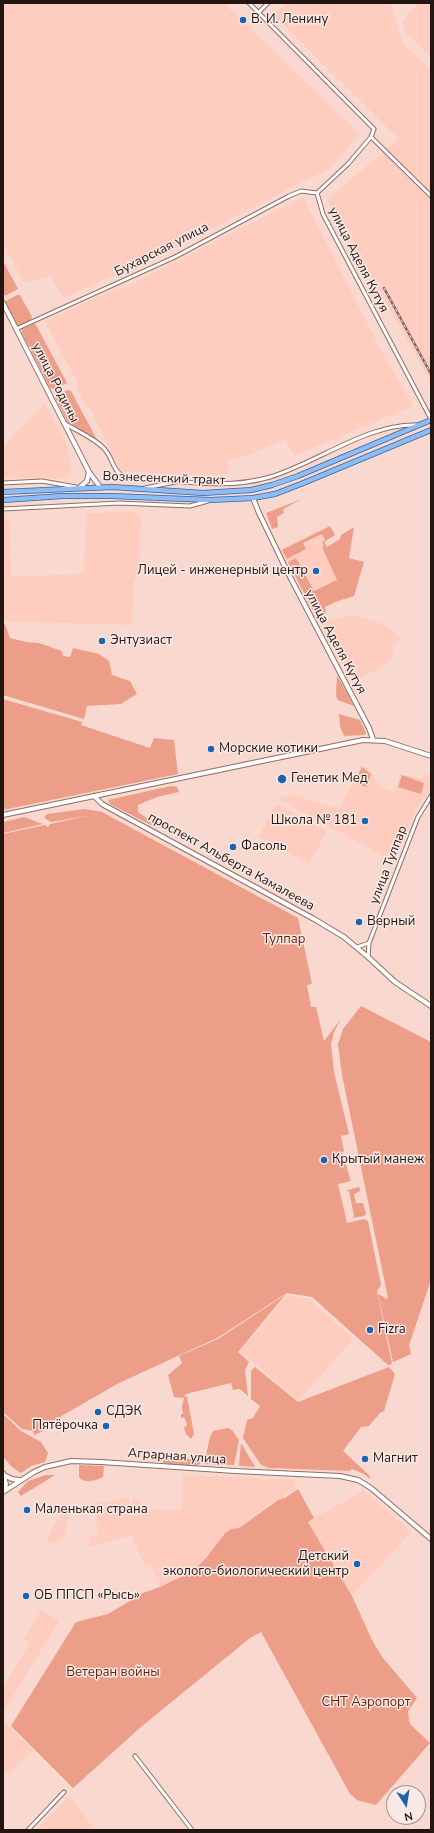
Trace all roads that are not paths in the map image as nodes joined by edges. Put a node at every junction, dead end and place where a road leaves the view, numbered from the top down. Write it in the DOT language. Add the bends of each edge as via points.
graph roads {
  1 [pos="248,3"];
  2 [pos="268,3"];
  3 [pos="258,13"];
  4 [pos="370,137"];
  5 [pos="317,193"];
  6 [pos="431,196"];
  7 [pos="3,303"];
  8 [pos="16,330"];
  9 [pos="431,420"];
  10 [pos="66,424"];
  11 [pos="421,425"];
  12 [pos="431,430"];
  13 [pos="88,472"];
  14 [pos="178,481"];
  15 [pos="3,483"];
  16 [pos="100,487"];
  17 [pos="78,488"];
  18 [pos="141,489"];
  19 [pos="3,492"];
  20 [pos="253,498"];
  21 [pos="3,500"];
  22 [pos="211,500"];
  23 [pos="3,509"];
  24 [pos="373,740"];
  25 [pos="431,756"];
  26 [pos="94,796"];
  27 [pos="431,796"];
  28 [pos="3,815"];
  29 [pos="369,943"];
  30 [pos="356,947"];
  31 [pos="368,957"];
  32 [pos="431,1006"];
  33 [pos="4,1474"];
  34 [pos="20,1480"];
  35 [pos="4,1492"];
  36 [pos="431,1539"];
  37 [pos="136,1756"];
  38 [pos="64,1792"];
  39 [pos="28,1830"];
  40 [pos="192,1830"];
  1 -- 3 [label="street"];
  2 -- 3 [label="street"];
  3 -- 4 [label="street" via="373,127"];
  4 -- 5 [label="street" via="348,164"];
  4 -- 6 [label="street"];
  5 -- 8 [label="street, Бухарская улица" via="301,191 285,197 175,257"];
  5 -- 9 [label="street, улица Аделя Кутуя" via="323,214"];
  7 -- 8 [label="street, улица Родины"];
  8 -- 10 [label="street, улица Родины"];
  9 -- 11 [label="main road, Вознесенский тракт"];
  10 -- 13 [label="street, улица Родины"];
  10 -- 14 [label="street" via="106,450 120,474"];
  11 -- 14 [label="street" via="395,426 373,432 271,477 252,482"];
  11 -- 18 [label="main road, Вознесенский тракт" via="272,485 251,490 219,493"];
  12 -- 20 [label="main road, Вознесенский тракт" via="275,494"];
  13 -- 16 [label="street, улица Родины"];
  13 -- 17 [label="street" via="87,481"];
  14 -- 18 [label="street"];
  15 -- 17 [label="street" via="42,481"];
  16 -- 17 [label="main road, Вознесенский тракт"];
  16 -- 18 [label="main road, Вознесенский тракт"];
  17 -- 19 [label="main road, Вознесенский тракт"];
  20 -- 22 [label="main road, Вознесенский тракт"];
  20 -- 24 [label="street, улица Аделя Кутуя"];
  21 -- 22 [label="main road, Вознесенский тракт" via="63,496"];
  22 -- 23 [label="street" via="190,506 119,503"];
  24 -- 25 [label="street" via="385,741"];
  24 -- 26 [label="street"];
  26 -- 28 [label="street"];
  26 -- 30 [label="street, проспект Альберта Камалеева" via="102,804 314,919"];
  27 -- 29 [label="street, улица Тулпар" via="418,817"];
  29 -- 30 [label="street"];
  29 -- 31 [label="street, улица Тулпар"];
  30 -- 31 [label="street, проспект Альберта Камалеева"];
  31 -- 32 [label="street, проспект Альберта Камалеева" via="395,982"];
  33 -- 34 [label="street"];
  33 -- 35 [label="street"];
  34 -- 35 [label="street, Аграрная улица"];
  34 -- 36 [label="street, Аграрная улица" via="45,1467 81,1461 235,1472 340,1476 358,1480 371,1488"];
  37 -- 40 [label="street"];
  38 -- 39 [label="street"];
}
